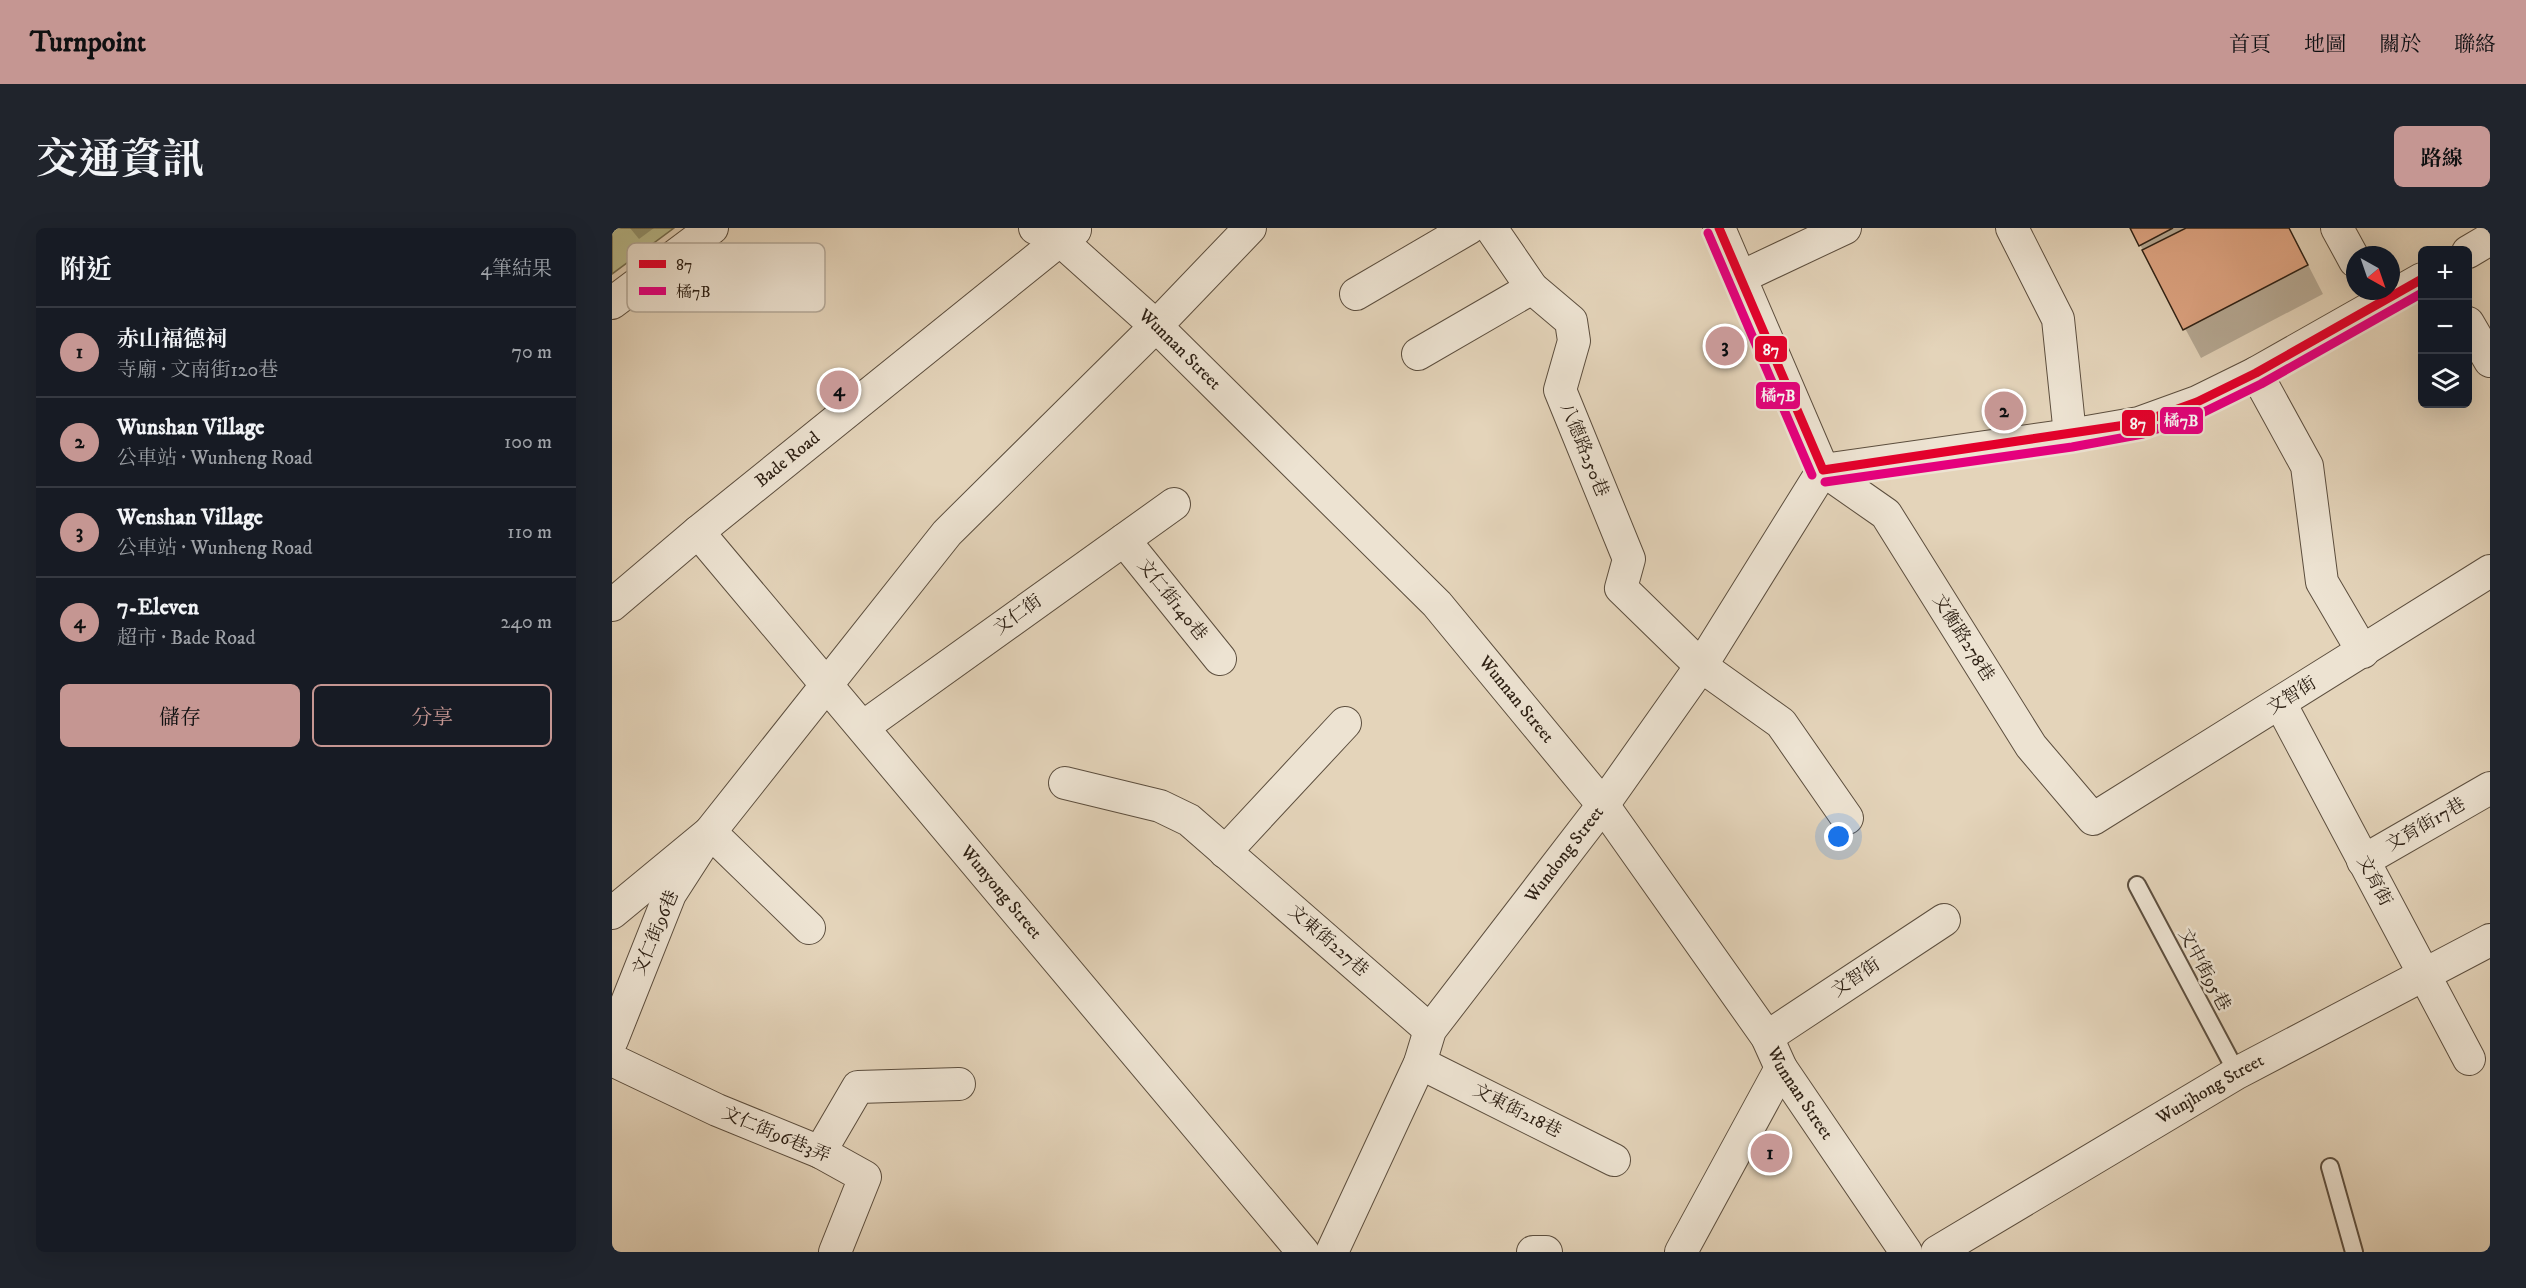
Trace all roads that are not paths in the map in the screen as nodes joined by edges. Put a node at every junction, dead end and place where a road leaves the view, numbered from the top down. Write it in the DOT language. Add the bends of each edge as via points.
graph roads {
  1 [pos="712,228"];
  2 [pos="1250,228"];
  3 [pos="1469,228"];
  4 [pos="1491,228"];
  5 [pos="1719,228"];
  6 [pos="1845,228"];
  7 [pos="2012,228"];
  8 [pos="2337,228"];
  9 [pos="1058,232"];
  10 [pos="2490,239"];
  11 [pos="692,243"];
  12 [pos="2347,246"];
  13 [pos="2472,250"];
  14 [pos="1739,278"];
  15 [pos="2418,281"];
  16 [pos="1532,288"];
  17 [pos="2400,288"];
  18 [pos="627,292"];
  19 [pos="1356,294"];
  20 [pos="2372,300"];
  21 [pos="612,303"];
  22 [pos="1156,326"];
  23 [pos="2472,330"];
  24 [pos="1418,354"];
  25 [pos="2490,361"];
  26 [pos="2256,373"];
  27 [pos="2070,435"];
  28 [pos="1823,470"];
  29 [pos="1174,504"];
  30 [pos="698,532"];
  31 [pos="1124,540"];
  32 [pos="2490,571"];
  33 [pos="612,605"];
  34 [pos="2363,652"];
  35 [pos="1220,659"];
  36 [pos="1701,666"];
  37 [pos="827,685"];
  38 [pos="2280,703"];
  39 [pos="1346,723"];
  40 [pos="863,727"];
  41 [pos="1065,783"];
  42 [pos="2490,788"];
  43 [pos="1603,805"];
  44 [pos="1847,818"];
  45 [pos="2093,819"];
  46 [pos="710,832"];
  47 [pos="1225,852"];
  48 [pos="2363,861"];
  49 [pos="2137,885"];
  50 [pos="612,913"];
  51 [pos="1944,920"];
  52 [pos="809,928"];
  53 [pos="2490,940"];
  54 [pos="2423,975"];
  55 [pos="1430,1030"];
  56 [pos="1767,1037"];
  57 [pos="612,1040"];
  58 [pos="2469,1059"];
  59 [pos="612,1060"];
  60 [pos="1420,1063"];
  61 [pos="1781,1068"];
  62 [pos="2237,1073"];
  63 [pos="959,1084"];
  64 [pos="820,1152"];
  65 [pos="1614,1160"];
  66 [pos="2330,1167"];
  67 [pos="835,1252"];
  68 [pos="1303,1252"];
  69 [pos="1332,1252"];
  70 [pos="1533,1252"];
  71 [pos="1546,1252"];
  72 [pos="1681,1252"];
  73 [pos="1906,1252"];
  74 [pos="1937,1252"];
  75 [pos="2354,1252"];
  1 -- 11 [label="street"];
  2 -- 22 [label="street"];
  3 -- 19 [label="street"];
  4 -- 16 [label="street, 八德路250巷"];
  5 -- 14 [label="street"];
  6 -- 14 [label="street"];
  7 -- 27 [label="street" via="2058,319"];
  8 -- 12 [label="street"];
  9 -- 22 [label="street, Wunnan Street"];
  9 -- 30 [label="street, Bade Road"];
  10 -- 13 [label="street"];
  14 -- 28 [label="street"];
  15 -- 17 [label="street"];
  16 -- 24 [label="street"];
  16 -- 36 [label="street, 八德路250巷" via="1571,321 1574,341 1560,390 1629,559 1621,588"];
  18 -- 21 [label="street"];
  20 -- 26 [label="street"];
  22 -- 37 [label="street" via="947,533"];
  22 -- 43 [label="street, Wunnan Street" via="1437,604"];
  23 -- 25 [label="street"];
  26 -- 27 [label="street" via="2197,402 2139,423"];
  26 -- 34 [label="street" via="2307,466 2322,582"];
  27 -- 28 [label="street"];
  28 -- 36 [label="street, Wundong Street"];
  28 -- 45 [label="street, 文衡路278巷" via="1886,514 2031,746"];
  29 -- 31 [label="street, 文仁街"];
  30 -- 33 [label="street, Bade Road"];
  30 -- 37 [label="street, Wunyong Street"];
  31 -- 35 [label="street, 文仁街140巷"];
  31 -- 40 [label="street, 文仁街"];
  32 -- 34 [label="street, 文智街"];
  34 -- 38 [label="street, 文智街"];
  36 -- 43 [label="street, Wundong Street"];
  36 -- 44 [label="street" via="1781,723"];
  37 -- 40 [label="street, Wunyong Street"];
  37 -- 46 [label="street"];
  38 -- 45 [label="street, 文智街"];
  38 -- 48 [label="street, 文育街"];
  39 -- 47 [label="street"];
  40 -- 68 [label="street, Wunyong Street"];
  41 -- 47 [label="street, 文東街227巷" via="1160,806 1189,820"];
  42 -- 48 [label="street, 文育街17巷"];
  43 -- 55 [label="street, Wundong Street"];
  43 -- 56 [label="street, Wunnan Street"];
  46 -- 50 [label="street"];
  46 -- 52 [label="street"];
  46 -- 57 [label="street, 文仁街96巷" via="670,894"];
  47 -- 55 [label="street, 文東街227巷"];
  48 -- 54 [label="street, 文育街"];
  49 -- 62 [label="lane, 文中街95巷"];
  51 -- 56 [label="street, 文智街"];
  53 -- 54 [label="street, Wunjhong Street"];
  54 -- 58 [label="street, 文育街"];
  54 -- 62 [label="street, Wunjhong Street"];
  55 -- 60 [label="street, Wundong Street"];
  56 -- 61 [label="street, Wunnan Street"];
  59 -- 64 [label="street, 文仁街96巷3弄" via="717,1110"];
  60 -- 65 [label="street, 文東街218巷"];
  60 -- 69 [label="street, Wundong Street"];
  61 -- 72 [label="street"];
  61 -- 73 [label="street, Wunnan Street"];
  62 -- 74 [label="street, Wunjhong Street"];
  63 -- 64 [label="street" via="858,1087"];
  64 -- 67 [label="street, 文仁街96巷3弄" via="865,1177"];
  66 -- 75 [label="lane"];
  70 -- 71 [label="street"];
}
